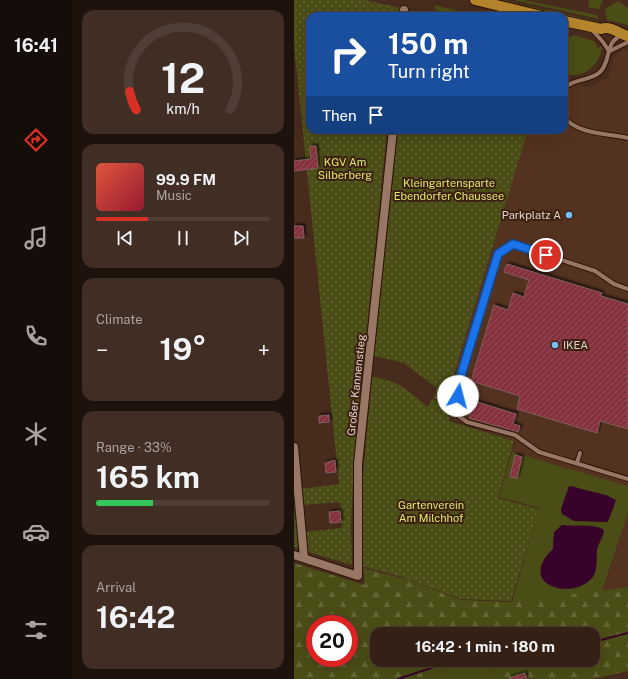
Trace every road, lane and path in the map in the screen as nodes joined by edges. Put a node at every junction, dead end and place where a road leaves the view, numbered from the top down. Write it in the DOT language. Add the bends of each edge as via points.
graph roads {
  1 [pos="474,0"];
  2 [pos="525,12"];
  3 [pos="568,22"];
  4 [pos="586,26"];
  5 [pos="624,35"];
  6 [pos="628,42"];
  7 [pos="609,51"];
  8 [pos="568,86"];
  9 [pos="568,121"];
  10 [pos="393,134"];
  11 [pos="628,138"];
  12 [pos="628,289"];
  13 [pos="294,447"];
  14 [pos="580,453"];
  15 [pos="577,463"];
  16 [pos="628,479"];
  17 [pos="294,555"];
  18 [pos="304,558"];
  1 -- 2 [label="main road"];
  3 -- 4 [label="main road"];
  4 -- 5 [label="main road" via="601,29 604,34"];
  4 -- 7 [label="lane" via="598,35"];
  5 -- 7 [label="lane" via="612,42"];
  6 -- 7 [label="lane"];
  7 -- 8 [label="lane" via="600,72 589,79"];
  9 -- 11 [label="lane" via="573,125 600,134"];
  10 -- 18 [label="street, Großer Kannenstieg" via="358,464 358,576"];
  12 -- 15 [label="lane" via="614,284 595,271 513,244 496,257 464,365 457,408 460,417 467,422 515,435 539,452"];
  13 -- 18 [label="street"];
  14 -- 15 [label="lane"];
  15 -- 16 [label="lane"];
  17 -- 18 [label="street, Großer Kannenstieg"];
}
